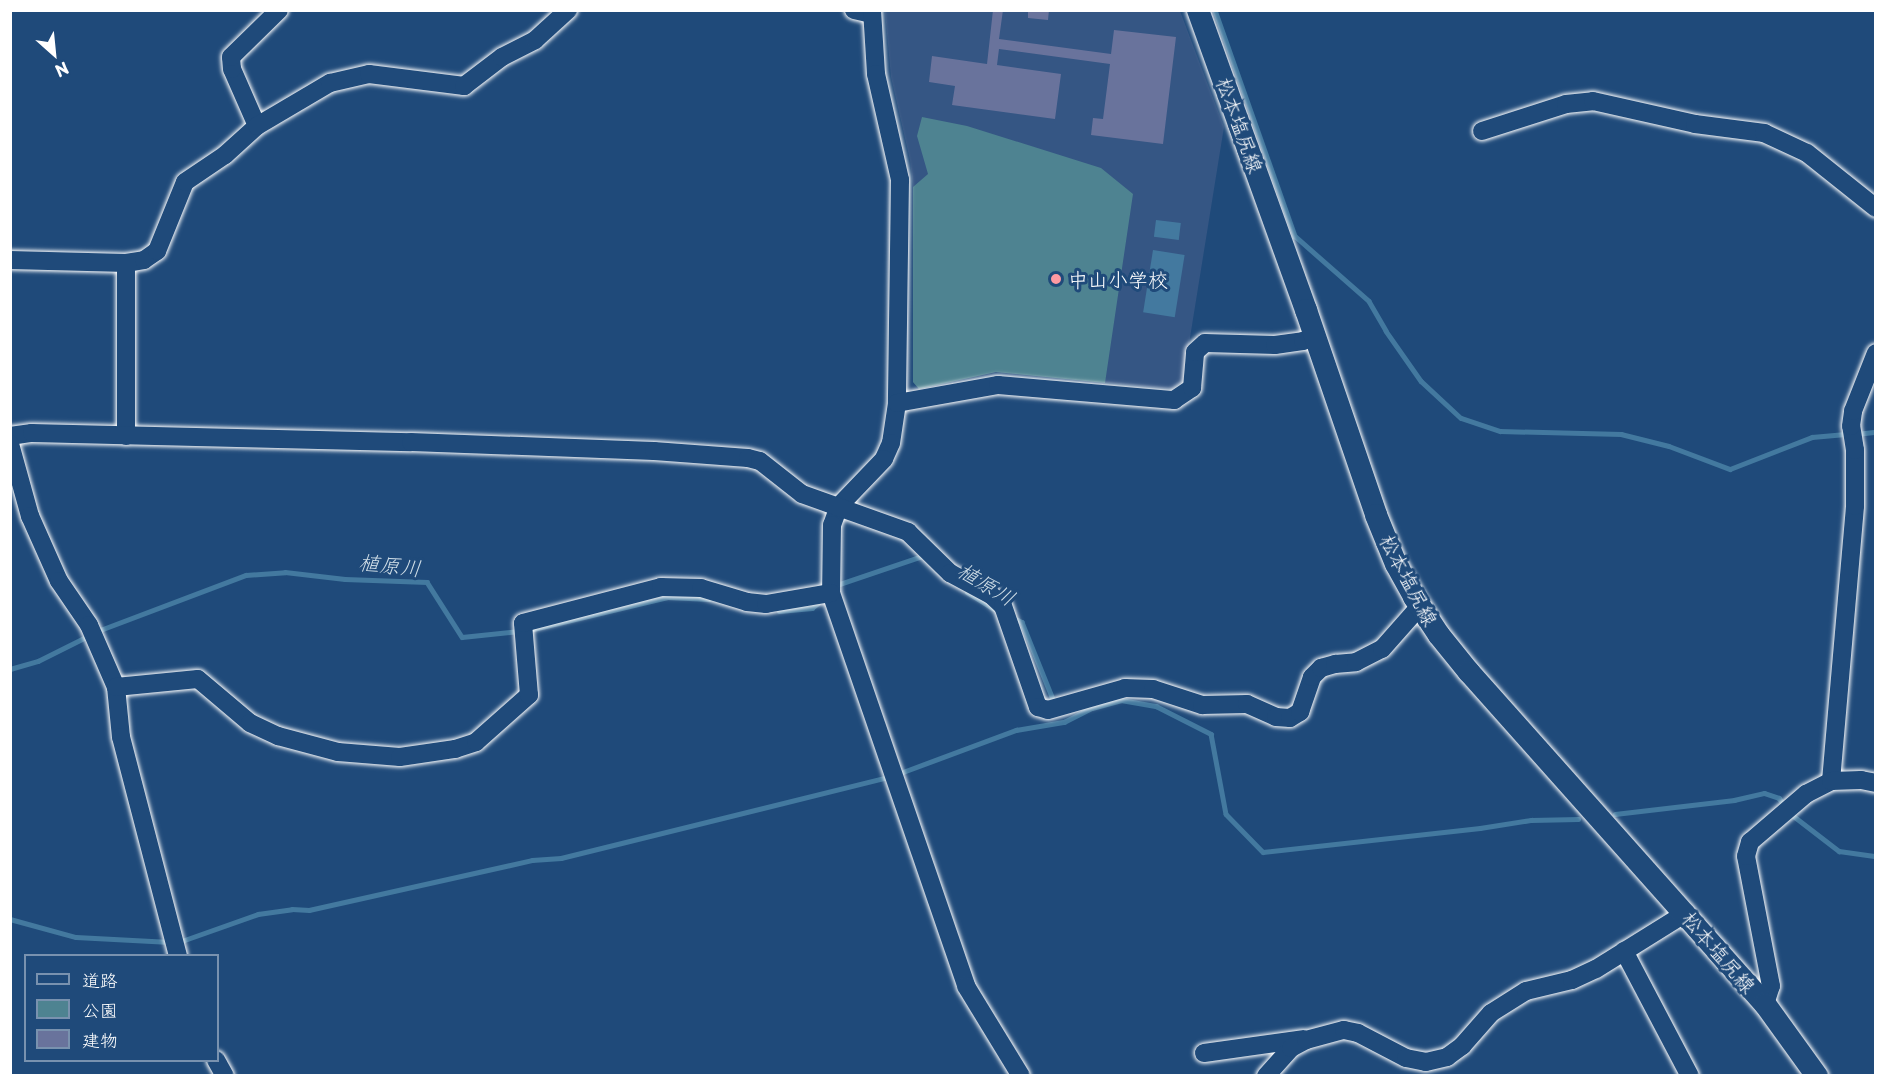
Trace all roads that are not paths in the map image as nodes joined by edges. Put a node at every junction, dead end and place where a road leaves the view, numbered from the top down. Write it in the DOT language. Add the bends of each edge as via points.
graph roads {
  1 [pos="279,10"];
  2 [pos="568,10"];
  3 [pos="854,10"];
  4 [pos="1198,10"];
  5 [pos="872,12"];
  6 [pos="257,126"];
  7 [pos="1482,131"];
  8 [pos="1875,208"];
  9 [pos="10,260"];
  10 [pos="126,263"];
  11 [pos="1315,336"];
  12 [pos="1875,353"];
  13 [pos="897,403"];
  14 [pos="10,436"];
  15 [pos="126,436"];
  16 [pos="10,444"];
  17 [pos="838,506"];
  18 [pos="831,593"];
  19 [pos="1420,606"];
  20 [pos="116,687"];
  21 [pos="1831,782"];
  22 [pos="1875,783"];
  23 [pos="1686,913"];
  24 [pos="1624,951"];
  25 [pos="177,954"];
  26 [pos="1765,1004"];
  27 [pos="1308,1039"];
  28 [pos="1204,1053"];
  29 [pos="217,1062"];
  30 [pos="225,1076"];
  31 [pos="1021,1076"];
  32 [pos="1266,1076"];
  33 [pos="1690,1076"];
  34 [pos="1817,1076"];
  1 -- 6 [label="street" via="231,57 231,69"];
  2 -- 6 [label="street" via="535,40 502,57 464,86 369,74 330,83"];
  3 -- 5 [label="street"];
  4 -- 11 [label="main road, 松本塩尻線"];
  5 -- 13 [label="street" via="876,74 900,180"];
  6 -- 10 [label="street" via="225,155 185,182 157,251 144,260"];
  7 -- 8 [label="street" via="1566,104 1593,101 1695,124 1764,133 1807,153"];
  9 -- 10 [label="street"];
  10 -- 15 [label="street"];
  11 -- 13 [label="street" via="1275,345 1205,343 1195,352 1192,388 1174,400 998,384"];
  11 -- 19 [label="main road, 松本塩尻線" via="1376,515 1396,564"];
  12 -- 21 [label="street" via="1851,426 1855,506"];
  13 -- 17 [label="street" via="891,443 884,459"];
  14 -- 15 [label="street"];
  15 -- 17 [label="street" via="643,450 748,458 760,461 801,494"];
  16 -- 20 [label="street" via="30,516 59,581 89,626"];
  17 -- 18 [label="street" via="832,525"];
  17 -- 19 [label="street" via="908,532 950,573 1003,606 1038,707 1048,710 1125,688 1154,689 1202,705 1247,704 1276,717 1290,718 1300,712 1312,677 1321,668 1356,662 1382,649"];
  18 -- 20 [label="street" via="766,604 701,588 661,587 523,623 529,695 476,742 400,757 338,752 278,736 250,723 198,679"];
  18 -- 31 [label="street" via="966,986"];
  19 -- 23 [label="main road, 松本塩尻線" via="1469,672"];
  20 -- 25 [label="street" via="121,737"];
  21 -- 22 [label="street"];
  21 -- 26 [label="street" via="1806,794 1750,842 1746,856 1771,986"];
  23 -- 24 [label="street"];
  23 -- 26 [label="main road, 松本塩尻線"];
  24 -- 27 [label="street" via="1572,980 1526,991 1491,1013 1447,1057 1426,1062 1406,1058 1358,1033 1344,1030"];
  24 -- 33 [label="street"];
  26 -- 34 [label="main road, 松本塩尻線"];
  27 -- 28 [label="street"];
  27 -- 32 [label="street" via="1291,1048"];
  29 -- 30 [label="street"];
}
